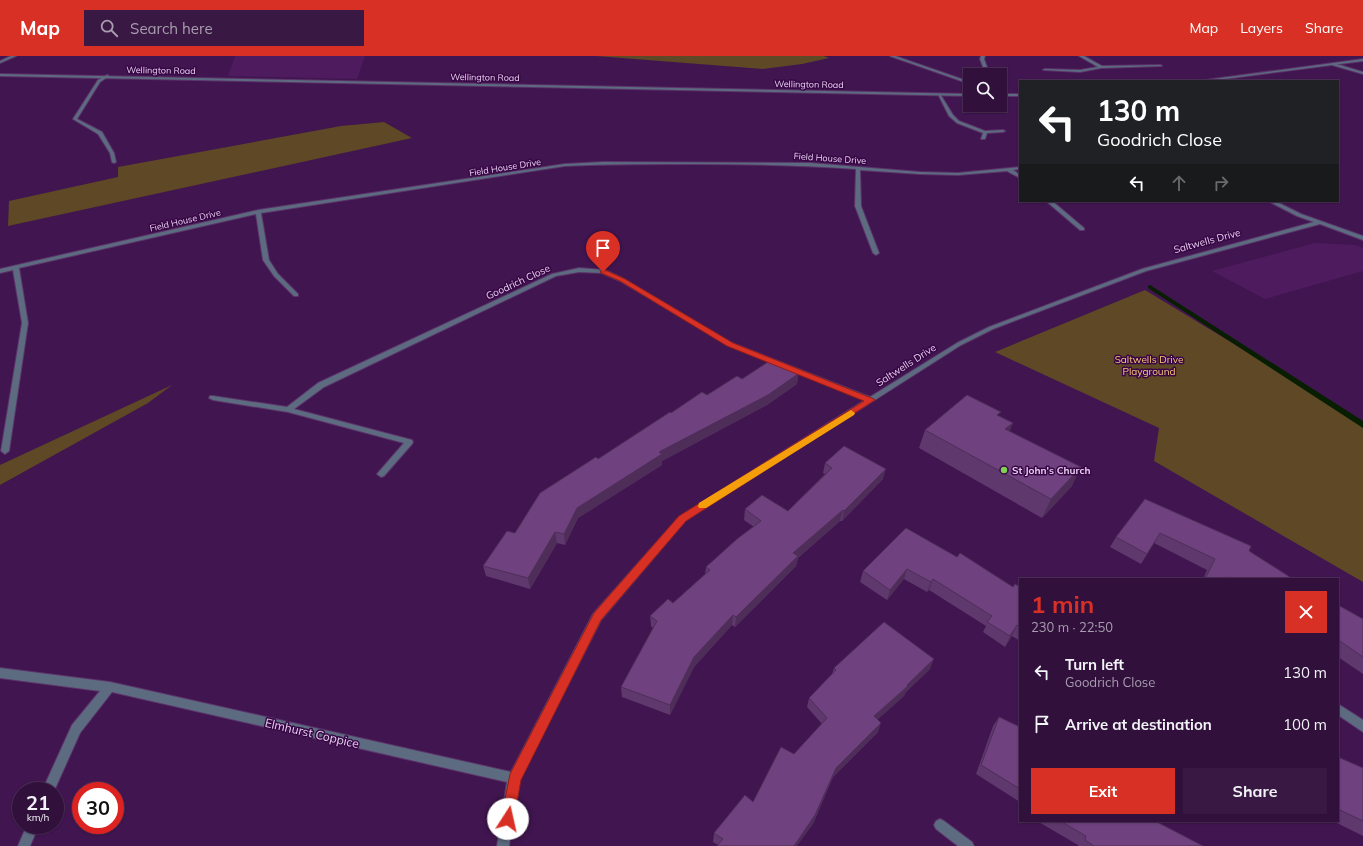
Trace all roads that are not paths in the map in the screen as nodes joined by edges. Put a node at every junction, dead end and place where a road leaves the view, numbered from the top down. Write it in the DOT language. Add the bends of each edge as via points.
graph roads {
  1 [pos="14,56"];
  2 [pos="892,56"];
  3 [pos="983,56"];
  4 [pos="1080,56"];
  5 [pos="1363,60"];
  6 [pos="0,62"];
  7 [pos="1333,64"];
  8 [pos="1160,66"];
  9 [pos="1101,67"];
  10 [pos="985,68"];
  11 [pos="1045,70"];
  12 [pos="1363,73"];
  13 [pos="0,75"];
  14 [pos="107,76"];
  15 [pos="1208,80"];
  16 [pos="963,81"];
  17 [pos="940,95"];
  18 [pos="963,95"];
  19 [pos="1019,95"];
  20 [pos="1007,96"];
  21 [pos="1003,131"];
  22 [pos="984,132"];
  23 [pos="983,138"];
  24 [pos="114,162"];
  25 [pos="858,168"];
  26 [pos="1019,168"];
  27 [pos="1008,169"];
  28 [pos="1019,176"];
  29 [pos="1050,202"];
  30 [pos="1273,202"];
  31 [pos="258,212"];
  32 [pos="1318,223"];
  33 [pos="1082,229"];
  34 [pos="1363,238"];
  35 [pos="876,253"];
  36 [pos="16,267"];
  37 [pos="0,271"];
  38 [pos="296,295"];
  39 [pos="213,398"];
  40 [pos="871,400"];
  41 [pos="288,410"];
  42 [pos="5,450"];
  43 [pos="381,474"];
  44 [pos="0,673"];
  45 [pos="110,687"];
  46 [pos="1339,710"];
  47 [pos="1363,727"];
  48 [pos="514,778"];
  49 [pos="52,782"];
  50 [pos="940,825"];
  51 [pos="29,834"];
  52 [pos="24,846"];
  53 [pos="503,846"];
  54 [pos="968,846"];
  1 -- 6 [label="street"];
  2 -- 16 [label="street"];
  3 -- 10 [label="street"];
  4 -- 9 [label="street"];
  5 -- 7 [label="street"];
  7 -- 12 [label="street"];
  7 -- 15 [label="street"];
  8 -- 9 [label="street"];
  9 -- 11 [label="street"];
  13 -- 14 [label="street, Wellington Road"];
  14 -- 17 [label="street, Wellington Road"];
  14 -- 24 [label="street" via="99,80 75,119 100,133 112,153"];
  17 -- 18 [label="street, Wellington Road"];
  17 -- 22 [label="street" via="951,116 958,122"];
  19 -- 20 [label="street"];
  21 -- 22 [label="street"];
  22 -- 23 [label="street"];
  25 -- 27 [label="street, Field House Drive" via="928,174"];
  25 -- 31 [label="street, Field House Drive" via="759,163 595,163"];
  25 -- 35 [label="street" via="858,206"];
  26 -- 27 [label="street, Field House Drive"];
  27 -- 28 [label="street"];
  29 -- 33 [label="street"];
  30 -- 32 [label="street"];
  31 -- 36 [label="street, Field House Drive"];
  31 -- 38 [label="street" via="266,260 276,275"];
  32 -- 34 [label="street"];
  32 -- 40 [label="street, Saltwells Drive" via="1144,270 991,328 959,344"];
  36 -- 37 [label="street, Field House Drive"];
  36 -- 42 [label="street" via="25,323"];
  39 -- 41 [label="street"];
  40 -- 41 [label="street, Goodrich Close" via="730,344 610,274 579,270 554,275 321,385"];
  40 -- 48 [label="street, Saltwells Drive" via="682,519 598,617"];
  41 -- 43 [label="street" via="409,442"];
  44 -- 45 [label="street, Elmhurst Coppice"];
  45 -- 48 [label="street, Elmhurst Coppice"];
  45 -- 49 [label="street" via="76,729"];
  46 -- 47 [label="street"];
  48 -- 53 [label="street, Saltwells Drive"];
  50 -- 54 [label="street"];
  51 -- 52 [label="street"];
}
